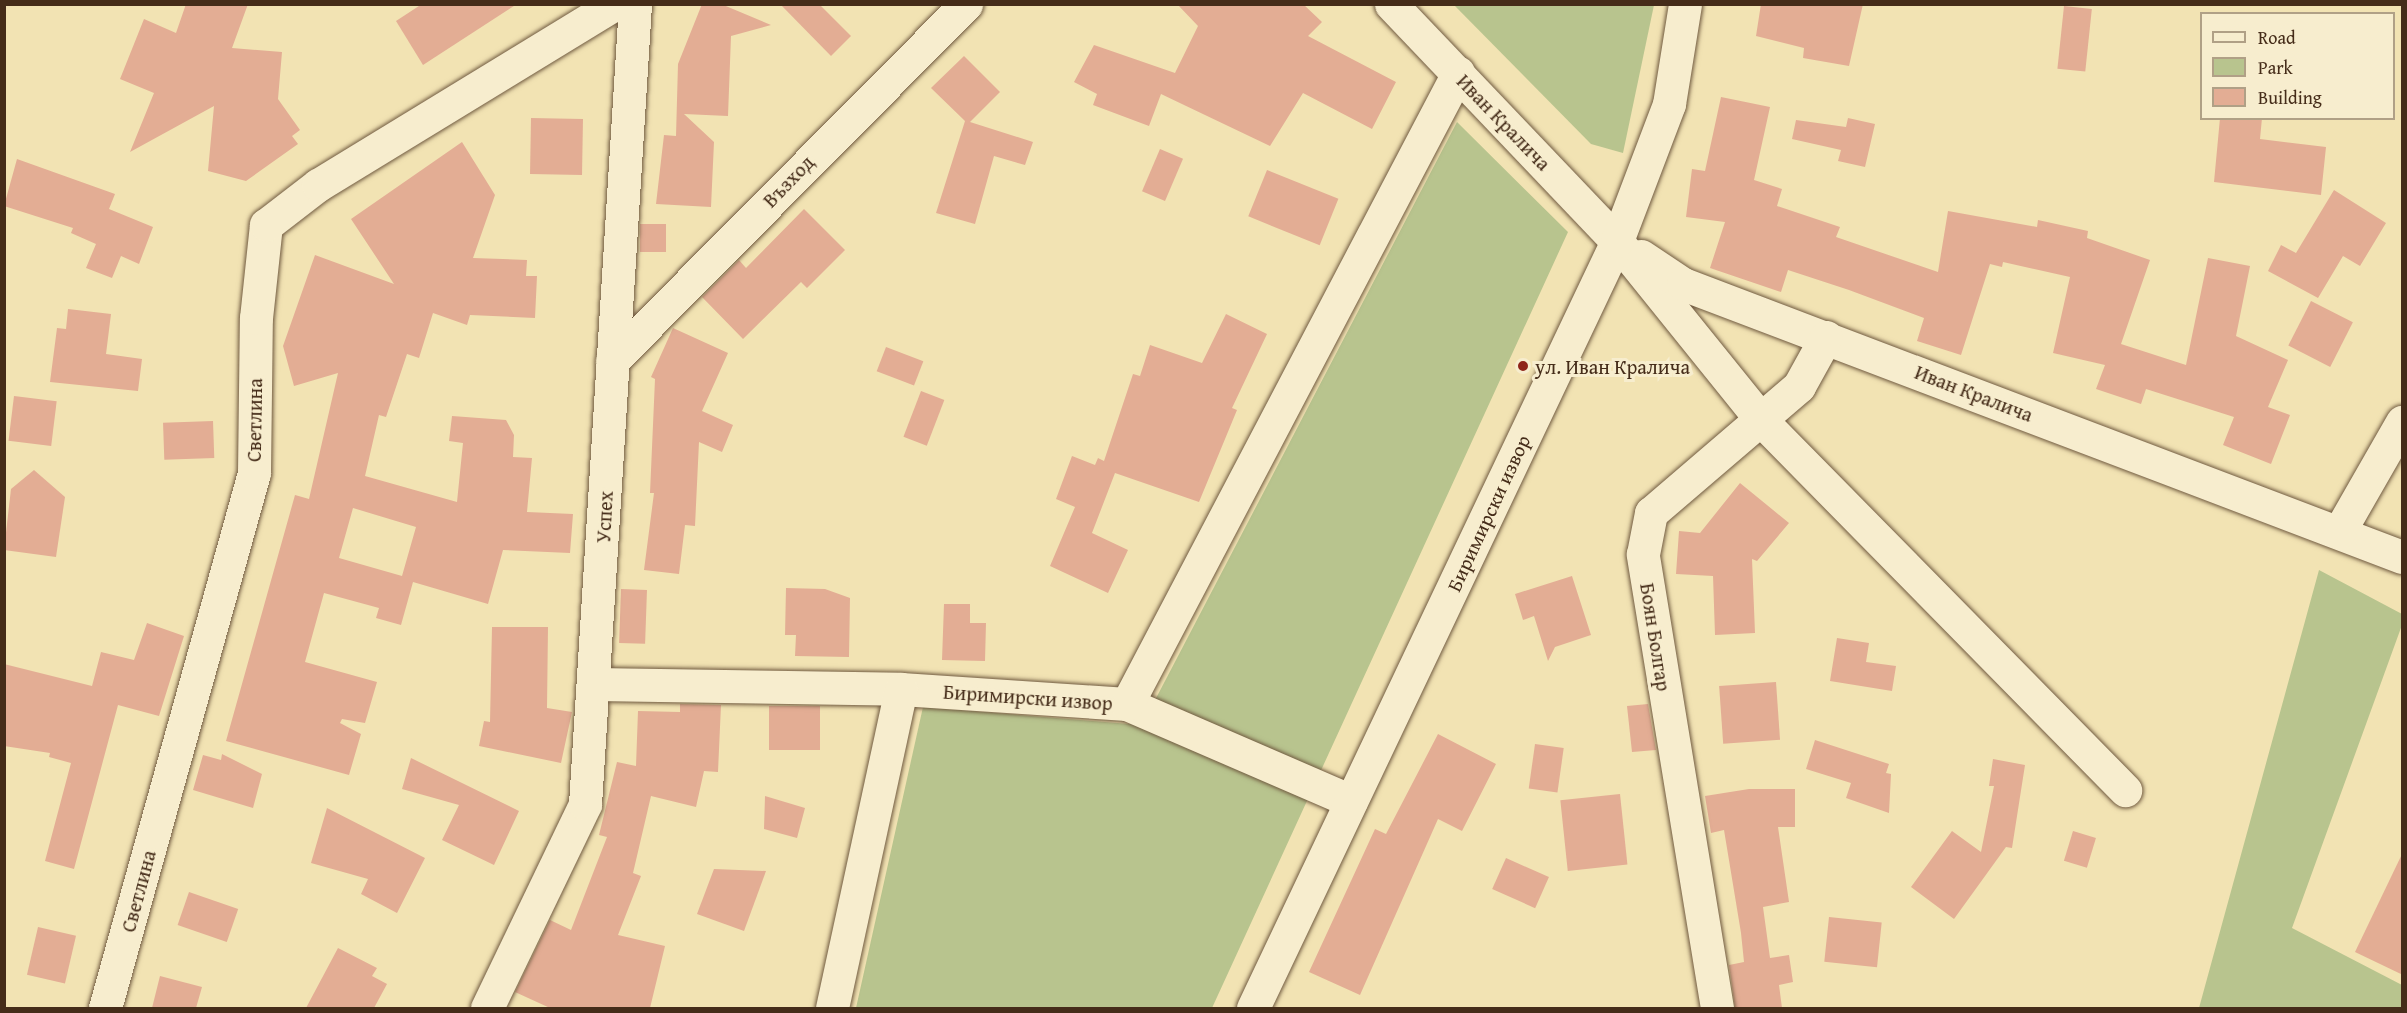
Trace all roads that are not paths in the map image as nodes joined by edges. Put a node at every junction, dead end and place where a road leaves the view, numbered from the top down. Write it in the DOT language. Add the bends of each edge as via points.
graph roads {
  1 [pos="614,4"];
  2 [pos="635,4"];
  3 [pos="966,4"];
  4 [pos="1391,4"];
  5 [pos="1685,4"];
  6 [pos="1458,73"];
  7 [pos="1617,241"];
  8 [pos="1826,337"];
  9 [pos="612,361"];
  10 [pos="1762,421"];
  11 [pos="2403,422"];
  12 [pos="2339,532"];
  13 [pos="2403,557"];
  14 [pos="595,684"];
  15 [pos="901,689"];
  16 [pos="1127,704"];
  17 [pos="2125,790"];
  18 [pos="1351,801"];
  19 [pos="105,1008"];
  20 [pos="487,1008"];
  21 [pos="832,1008"];
  22 [pos="1253,1008"];
  23 [pos="1717,1008"];
  1 -- 19 [label="street, Светлина" via="318,185 266,225 256,318 254,473"];
  2 -- 9 [label="street, Успех"];
  3 -- 9 [label="street, Възход"];
  4 -- 6 [label="street, Иван Кралича"];
  5 -- 7 [label="street, Биримирски извор" via="1669,104"];
  6 -- 7 [label="street, Иван Кралича"];
  6 -- 16 [label="street, Биримирски извор"];
  7 -- 8 [label="street, Иван Кралича" via="1683,284"];
  7 -- 10 [label="street, Иван Кралича"];
  7 -- 18 [label="street, Биримирски извор"];
  8 -- 10 [label="street, Боян Болгар" via="1799,386"];
  8 -- 12 [label="street, Иван Кралича"];
  9 -- 14 [label="street, Успех"];
  10 -- 17 [label="street, Иван Кралича"];
  10 -- 23 [label="street, Боян Болгар" via="1651,513 1643,554"];
  11 -- 12 [label="street"];
  12 -- 13 [label="street, Иван Кралича"];
  14 -- 15 [label="street, Биримирски извор"];
  14 -- 20 [label="street, Успех" via="585,804"];
  15 -- 16 [label="street, Биримирски извор"];
  15 -- 21 [label="street"];
  16 -- 18 [label="street"];
  18 -- 22 [label="street, Биримирски извор"];
}
